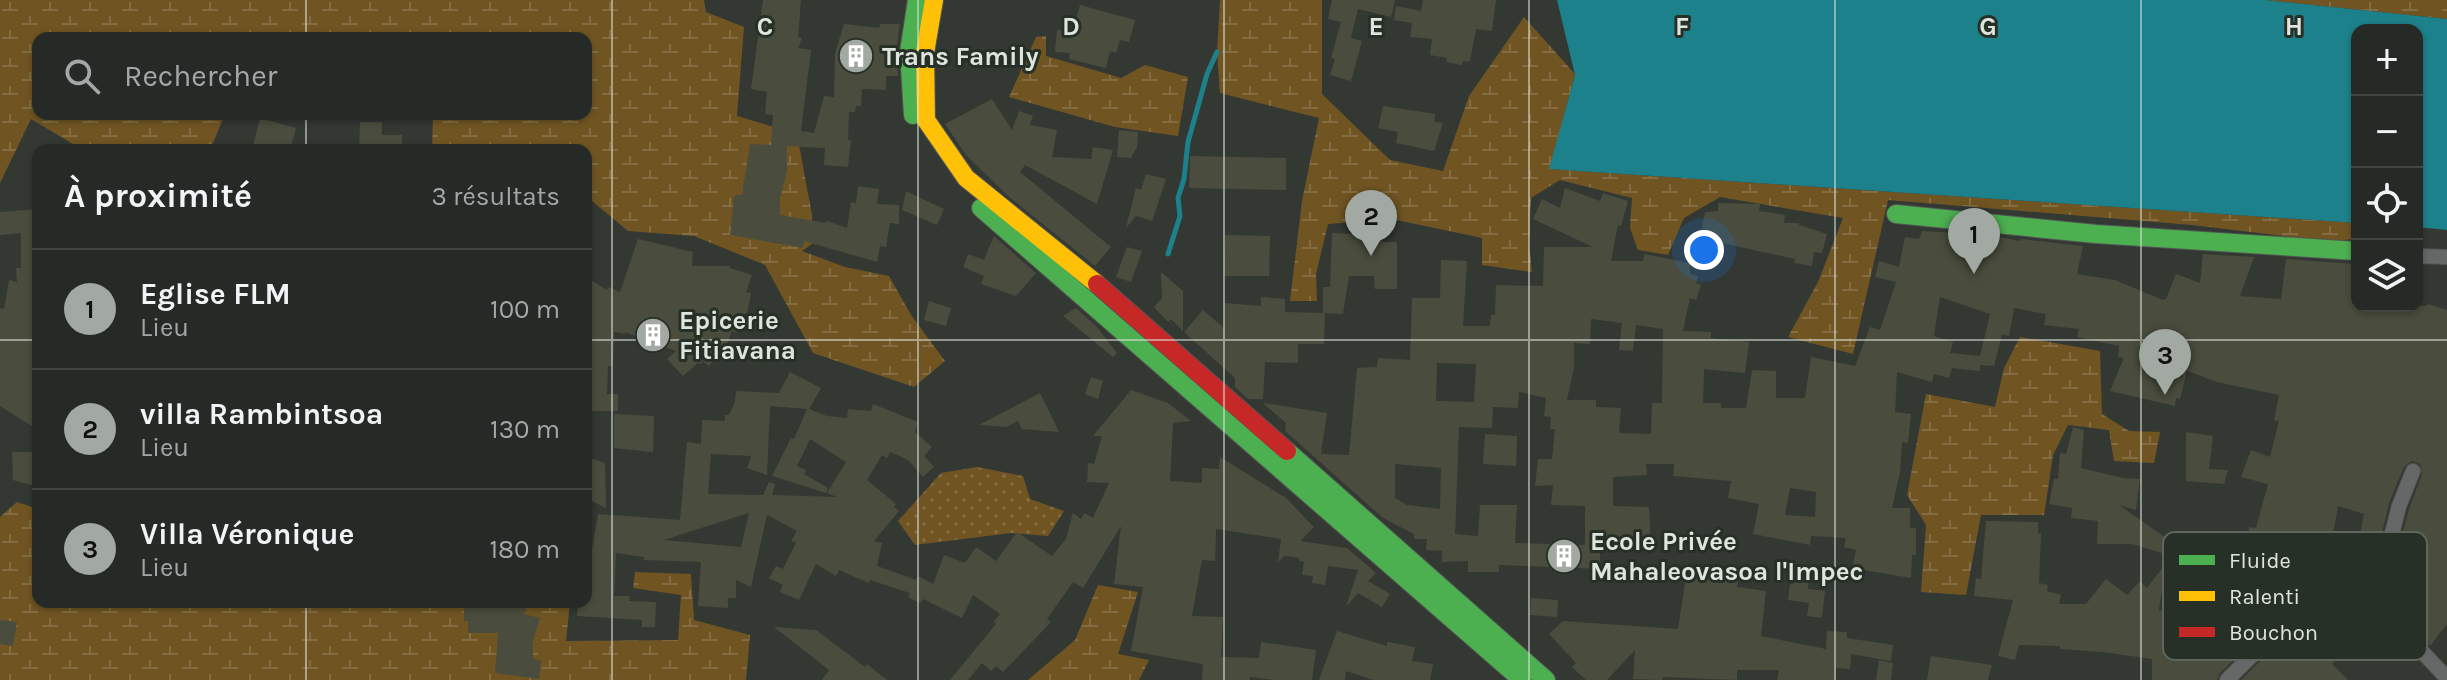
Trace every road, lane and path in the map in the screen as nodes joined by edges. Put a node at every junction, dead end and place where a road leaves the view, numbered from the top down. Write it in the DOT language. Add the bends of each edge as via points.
graph roads {
  1 [pos="917,0"];
  2 [pos="934,0"];
  3 [pos="1896,214"];
  4 [pos="2351,251"];
  5 [pos="2423,256"];
  6 [pos="2447,257"];
  7 [pos="2413,471"];
  8 [pos="2392,532"];
  9 [pos="2427,657"];
  10 [pos="2247,660"];
  11 [pos="2447,678"];
  12 [pos="1522,680"];
  13 [pos="1546,680"];
  14 [pos="2227,680"];
  1 -- 12 [label="street" via="909,52 913,116 957,186"];
  2 -- 13 [label="street" via="925,53 926,120 966,178 1134,315"];
  3 -- 4 [label="street"];
  5 -- 6 [label="street"];
  7 -- 8 [label="street"];
  9 -- 11 [label="street"];
  10 -- 14 [label="street"];
}
